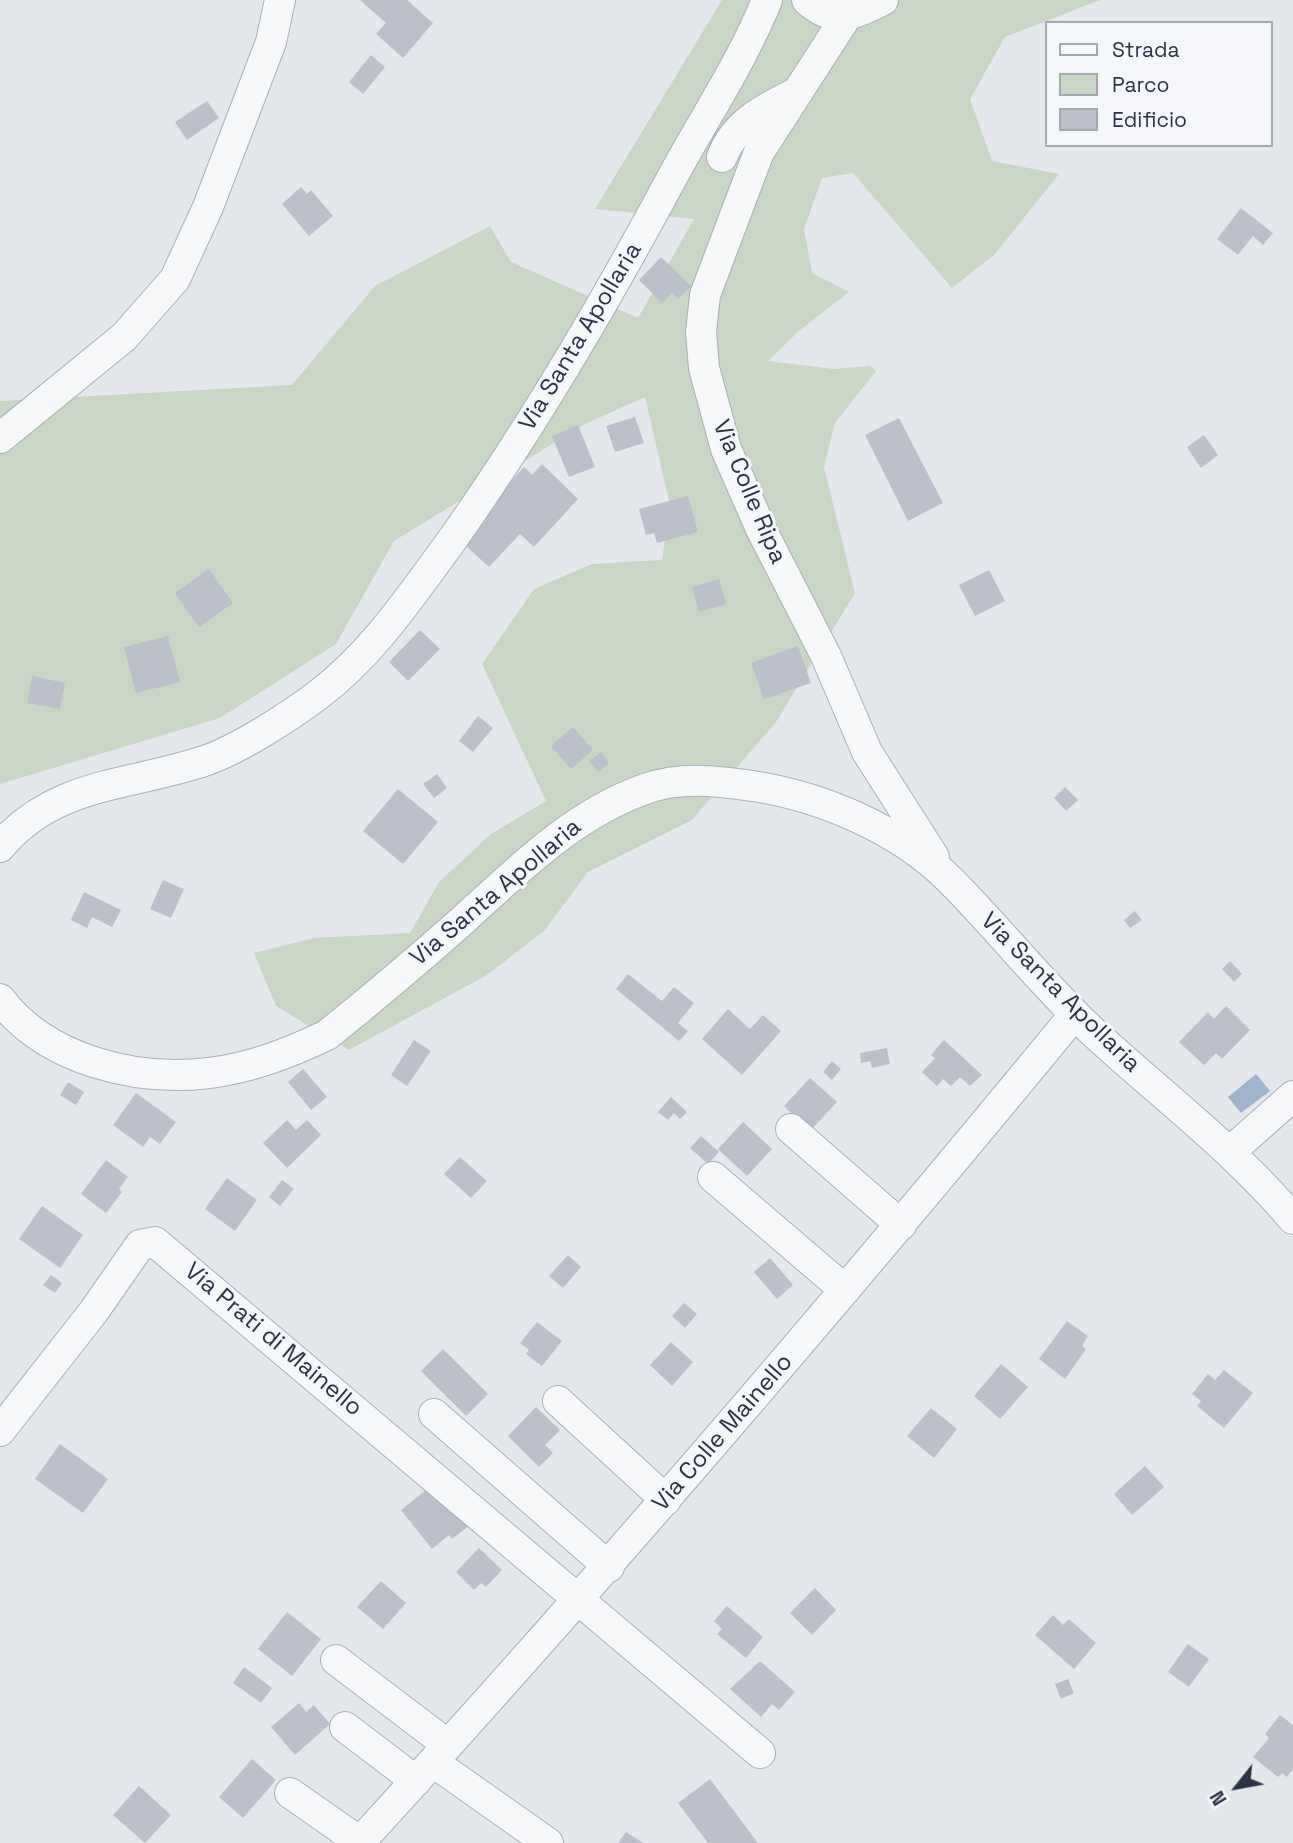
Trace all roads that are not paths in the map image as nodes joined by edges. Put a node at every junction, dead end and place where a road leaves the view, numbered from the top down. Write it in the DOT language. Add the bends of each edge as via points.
graph roads {
  1 [pos="280,0"];
  2 [pos="767,0"];
  3 [pos="807,0"];
  4 [pos="883,0"];
  5 [pos="846,17"];
  6 [pos="798,92"];
  7 [pos="722,157"];
  8 [pos="0,438"];
  9 [pos="0,848"];
  10 [pos="948,878"];
  11 [pos="0,999"];
  12 [pos="1075,1014"];
  13 [pos="1293,1096"];
  14 [pos="791,1129"];
  15 [pos="1231,1152"];
  16 [pos="713,1177"];
  17 [pos="1293,1219"];
  18 [pos="901,1225"];
  19 [pos="845,1290"];
  20 [pos="558,1401"];
  21 [pos="434,1414"];
  22 [pos="0,1431"];
  23 [pos="666,1500"];
  24 [pos="609,1567"];
  25 [pos="581,1599"];
  26 [pos="336,1660"];
  27 [pos="345,1727"];
  28 [pos="760,1754"];
  29 [pos="433,1762"];
  30 [pos="289,1793"];
  31 [pos="360,1842"];
  32 [pos="548,1843"];
  1 -- 8 [label="street" via="271,43 175,279 124,337"];
  2 -- 9 [label="street, Via Santa Apollaria" via="608,297 504,467 365,654 318,695 208,760 58,800 14,831"];
  3 -- 5 [label="street" via="818,10"];
  4 -- 5 [label="street"];
  5 -- 6 [label="street, Via Colle Ripa"];
  6 -- 7 [label="street" via="758,112 729,139"];
  6 -- 10 [label="street, Via Colle Ripa" via="759,152 705,295 704,368 726,449 826,656 856,732 878,774"];
  10 -- 11 [label="street, Via Santa Apollaria" via="909,847 829,807 759,787 682,780 643,790 576,824 327,1035 273,1058 208,1073 121,1069 46,1041"];
  10 -- 12 [label="street, Via Santa Apollaria"];
  12 -- 15 [label="street, Via Santa Apollaria"];
  12 -- 18 [label="street, Via Colle Mainello"];
  13 -- 15 [label="street"];
  14 -- 18 [label="street"];
  15 -- 17 [label="street, Via Santa Apollaria"];
  16 -- 19 [label="street"];
  18 -- 19 [label="street, Via Colle Mainello"];
  19 -- 23 [label="street, Via Colle Mainello"];
  20 -- 23 [label="street"];
  21 -- 24 [label="street"];
  22 -- 25 [label="street, Via Prati di Mainello" via="140,1245 155,1242"];
  23 -- 24 [label="street, Via Colle Mainello"];
  24 -- 25 [label="street, Via Colle Mainello"];
  25 -- 28 [label="street"];
  25 -- 29 [label="street, Via Colle Mainello"];
  26 -- 29 [label="street"];
  27 -- 29 [label="street"];
  29 -- 31 [label="street, Via Colle Mainello"];
  29 -- 32 [label="street"];
  30 -- 31 [label="street"];
}
